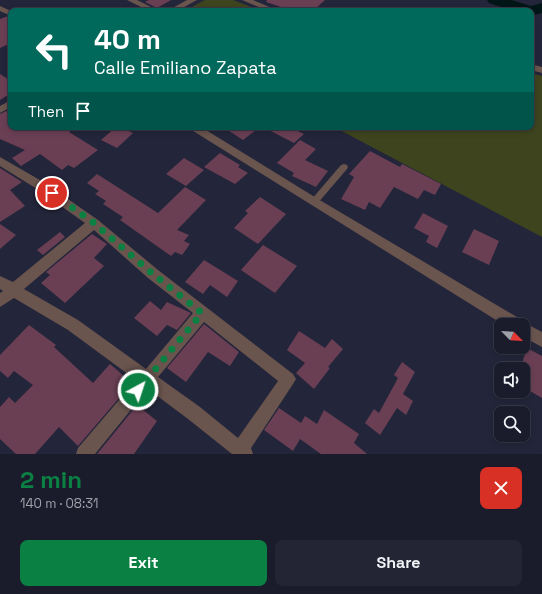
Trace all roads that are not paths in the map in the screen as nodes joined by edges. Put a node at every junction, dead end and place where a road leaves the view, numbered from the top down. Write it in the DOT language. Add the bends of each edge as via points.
graph roads {
  1 [pos="131,0"];
  2 [pos="193,0"];
  3 [pos="246,0"];
  4 [pos="148,8"];
  5 [pos="177,8"];
  6 [pos="267,8"];
  7 [pos="199,130"];
  8 [pos="0,161"];
  9 [pos="344,167"];
  10 [pos="314,202"];
  11 [pos="94,223"];
  12 [pos="0,282"];
  13 [pos="13,290"];
  14 [pos="0,301"];
  15 [pos="202,313"];
  16 [pos="505,318"];
  17 [pos="530,333"];
  18 [pos="542,340"];
  19 [pos="147,379"];
  20 [pos="243,452"];
  21 [pos="84,454"];
  1 -- 4 [label="street"];
  2 -- 5 [label="street"];
  3 -- 6 [label="street"];
  7 -- 10 [label="street"];
  8 -- 11 [label="street"];
  9 -- 10 [label="lane"];
  10 -- 16 [label="street"];
  11 -- 13 [label="street"];
  11 -- 15 [label="street"];
  12 -- 13 [label="street"];
  13 -- 14 [label="street"];
  13 -- 19 [label="street" via="73,325"];
  15 -- 19 [label="street"];
  15 -- 20 [label="street" via="288,379"];
  17 -- 18 [label="street"];
  19 -- 20 [label="street"];
  19 -- 21 [label="street"];
}
